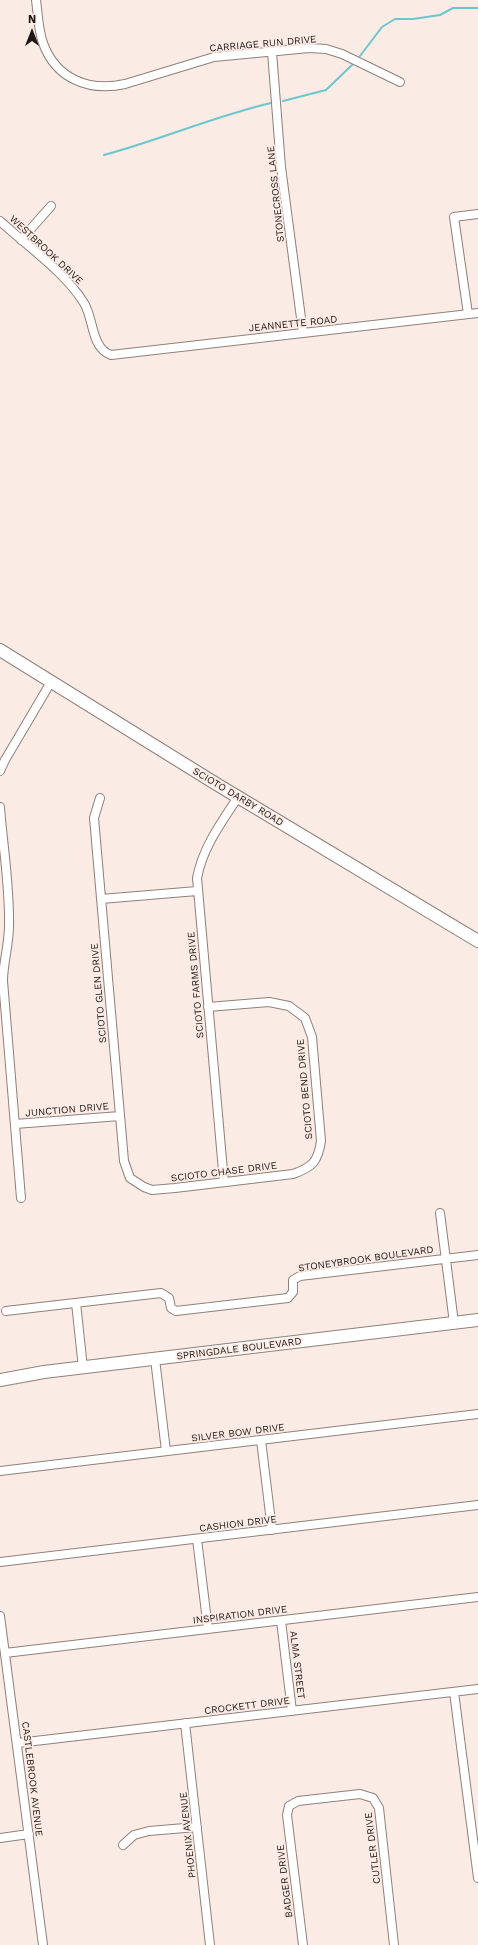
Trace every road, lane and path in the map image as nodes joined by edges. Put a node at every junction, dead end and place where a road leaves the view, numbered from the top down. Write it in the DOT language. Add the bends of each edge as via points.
graph roads {
  1 [pos="36,0"];
  2 [pos="272,52"];
  3 [pos="400,82"];
  4 [pos="51,206"];
  5 [pos="478,214"];
  6 [pos="0,221"];
  7 [pos="21,240"];
  8 [pos="478,313"];
  9 [pos="468,314"];
  10 [pos="303,333"];
  11 [pos="111,355"];
  12 [pos="0,650"];
  13 [pos="51,682"];
  14 [pos="0,771"];
  15 [pos="238,796"];
  16 [pos="100,798"];
  17 [pos="0,807"];
  18 [pos="197,890"];
  19 [pos="101,899"];
  20 [pos="478,941"];
  21 [pos="208,1007"];
  22 [pos="120,1116"];
  23 [pos="15,1124"];
  24 [pos="314,1163"];
  25 [pos="224,1182"];
  26 [pos="135,1183"];
  27 [pos="21,1198"];
  28 [pos="440,1213"];
  29 [pos="478,1255"];
  30 [pos="446,1259"];
  31 [pos="76,1303"];
  32 [pos="6,1311"];
  33 [pos="478,1320"];
  34 [pos="454,1323"];
  35 [pos="155,1359"];
  36 [pos="83,1368"];
  37 [pos="0,1380"];
  38 [pos="478,1414"];
  39 [pos="261,1440"];
  40 [pos="166,1451"];
  41 [pos="0,1471"];
  42 [pos="478,1505"];
  43 [pos="272,1530"];
  44 [pos="197,1539"];
  45 [pos="0,1562"];
  46 [pos="478,1597"];
  47 [pos="0,1616"];
  48 [pos="281,1621"];
  49 [pos="208,1629"];
  50 [pos="5,1653"];
  51 [pos="478,1689"];
  52 [pos="454,1692"];
  53 [pos="292,1711"];
  54 [pos="185,1723"];
  55 [pos="18,1743"];
  56 [pos="287,1815"];
  57 [pos="197,1827"];
  58 [pos="29,1834"];
  59 [pos="0,1838"];
  60 [pos="123,1845"];
  61 [pos="478,1878"];
  62 [pos="43,1945"];
  63 [pos="210,1945"];
  64 [pos="303,1945"];
  65 [pos="394,1945"];
  1 -- 2 [label="street, CARRIAGE RUN DRIVE" via="39,29 53,62 70,77 96,87 125,84 214,57"];
  2 -- 3 [label="street, CARRIAGE RUN DRIVE" via="326,49"];
  2 -- 10 [label="street, STONECROSS LANE" via="281,167"];
  4 -- 7 [label="street"];
  5 -- 9 [label="street" via="454,217"];
  6 -- 7 [label="street, WESTBROOK DRIVE"];
  7 -- 11 [label="street, WESTBROOK DRIVE" via="74,289 88,312 98,346 103,353"];
  8 -- 9 [label="street, JEANNETTE ROAD"];
  9 -- 10 [label="street, JEANNETTE ROAD"];
  10 -- 11 [label="street, JEANNETTE ROAD"];
  12 -- 13 [label="main road, SCIOTO DARBY ROAD"];
  13 -- 14 [label="street"];
  13 -- 15 [label="main road, SCIOTO DARBY ROAD"];
  15 -- 18 [label="street, SCIOTO FARMS DRIVE" via="206,848 200,863"];
  15 -- 20 [label="main road, SCIOTO DARBY ROAD"];
  16 -- 19 [label="street, SCIOTO GLEN DRIVE" via="94,818"];
  17 -- 23 [label="street" via="9,908 3,981"];
  18 -- 19 [label="street"];
  18 -- 21 [label="street, SCIOTO FARMS DRIVE"];
  19 -- 22 [label="street, SCIOTO GLEN DRIVE"];
  21 -- 24 [label="street, SCIOTO BEND DRIVE" via="269,1002 289,1006 304,1018 312,1037 321,1141"];
  21 -- 25 [label="street, SCIOTO FARMS DRIVE"];
  22 -- 23 [label="street, JUNCTION DRIVE"];
  22 -- 26 [label="street, SCIOTO GLEN DRIVE" via="125,1167"];
  23 -- 27 [label="street"];
  24 -- 25 [label="street, SCIOTO CHASE DRIVE" via="293,1174"];
  25 -- 26 [label="street, SCIOTO CHASE DRIVE" via="152,1190"];
  28 -- 30 [label="street, STONEYBROOK BOULEVARD"];
  29 -- 30 [label="street, STONEYBROOK BOULEVARD"];
  30 -- 31 [label="street, STONEYBROOK BOULEVARD" via="300,1276 293,1280 293,1292 288,1298 176,1311 171,1308 169,1298 161,1293"];
  30 -- 34 [label="street, STONEYBROOK BOULEVARD"];
  31 -- 32 [label="street, STONEYBROOK BOULEVARD"];
  31 -- 36 [label="street"];
  33 -- 34 [label="main road, SPRINGDALE BOULEVARD"];
  34 -- 35 [label="main road, SPRINGDALE BOULEVARD"];
  35 -- 36 [label="main road, SPRINGDALE BOULEVARD"];
  35 -- 40 [label="street"];
  36 -- 37 [label="main road, SPRINGDALE BOULEVARD"];
  38 -- 39 [label="street, SILVER BOW DRIVE"];
  39 -- 40 [label="street, SILVER BOW DRIVE"];
  39 -- 43 [label="street"];
  40 -- 41 [label="street, SILVER BOW DRIVE"];
  42 -- 43 [label="street, CASHION DRIVE"];
  43 -- 44 [label="street, CASHION DRIVE"];
  44 -- 45 [label="street, CASHION DRIVE"];
  44 -- 49 [label="street"];
  46 -- 48 [label="street, INSPIRATION DRIVE"];
  47 -- 50 [label="street, CASTLEBROOK AVENUE"];
  48 -- 49 [label="street, INSPIRATION DRIVE"];
  48 -- 53 [label="street, ALMA STREET"];
  49 -- 50 [label="street, INSPIRATION DRIVE"];
  50 -- 55 [label="street, CASTLEBROOK AVENUE"];
  51 -- 52 [label="street, CROCKETT DRIVE"];
  52 -- 53 [label="street, CROCKETT DRIVE"];
  52 -- 61 [label="street"];
  53 -- 54 [label="street, CROCKETT DRIVE"];
  54 -- 55 [label="street, CROCKETT DRIVE"];
  54 -- 57 [label="street, PHOENIX AVENUE"];
  55 -- 58 [label="street, CASTLEBROOK AVENUE"];
  56 -- 64 [label="street, BADGER DRIVE"];
  56 -- 65 [label="street, CUTLER DRIVE" via="289,1806 298,1801 360,1794 375,1801 379,1808"];
  57 -- 60 [label="street" via="149,1831 134,1835"];
  57 -- 63 [label="street, PHOENIX AVENUE"];
  58 -- 59 [label="street"];
  58 -- 62 [label="street, CASTLEBROOK AVENUE"];
}
